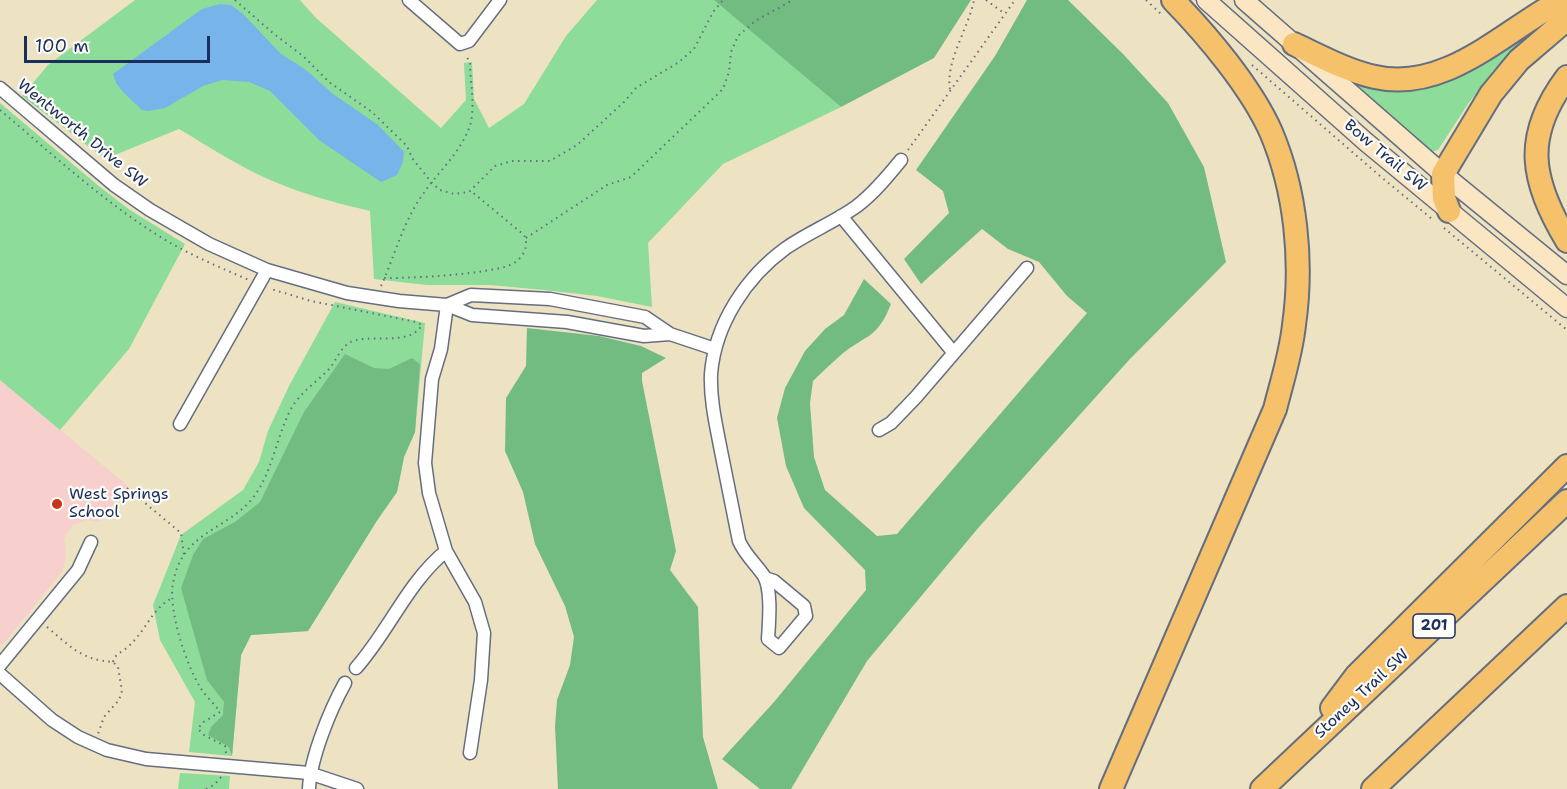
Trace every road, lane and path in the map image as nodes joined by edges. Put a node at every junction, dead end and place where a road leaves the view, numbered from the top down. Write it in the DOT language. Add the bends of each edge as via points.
graph roads {
  1 [pos="235,0"];
  2 [pos="409,0"];
  3 [pos="500,0"];
  4 [pos="723,0"];
  5 [pos="793,0"];
  6 [pos="974,0"];
  7 [pos="986,0"];
  8 [pos="1015,0"];
  9 [pos="1146,0"];
  10 [pos="1206,0"];
  11 [pos="1245,0"];
  12 [pos="1562,0"];
  13 [pos="1168,8"];
  14 [pos="1005,14"];
  15 [pos="1567,19"];
  16 [pos="460,44"];
  17 [pos="1294,44"];
  18 [pos="1567,77"];
  19 [pos="0,88"];
  20 [pos="950,89"];
  21 [pos="901,160"];
  22 [pos="1443,174"];
  23 [pos="432,183"];
  24 [pos="471,190"];
  25 [pos="1449,211"];
  26 [pos="841,216"];
  27 [pos="526,238"];
  28 [pos="1567,241"];
  29 [pos="1028,268"];
  30 [pos="267,270"];
  31 [pos="1567,274"];
  32 [pos="384,278"];
  33 [pos="381,286"];
  34 [pos="447,305"];
  35 [pos="1567,308"];
  36 [pos="422,325"];
  37 [pos="670,334"];
  38 [pos="715,349"];
  39 [pos="953,352"];
  40 [pos="180,424"];
  41 [pos="879,430"];
  42 [pos="1567,466"];
  43 [pos="127,488"];
  44 [pos="1567,501"];
  45 [pos="91,542"];
  46 [pos="446,551"];
  47 [pos="184,555"];
  48 [pos="765,578"];
  49 [pos="172,597"];
  50 [pos="1567,606"];
  51 [pos="37,619"];
  52 [pos="113,662"];
  53 [pos="0,665"];
  54 [pos="356,668"];
  55 [pos="0,674"];
  56 [pos="345,683"];
  57 [pos="94,745"];
  58 [pos="1301,751"];
  59 [pos="470,753"];
  60 [pos="225,765"];
  61 [pos="309,773"];
  62 [pos="206,789"];
  63 [pos="309,789"];
  64 [pos="357,789"];
  65 [pos="1111,789"];
  66 [pos="1262,789"];
  67 [pos="1373,789"];
  1 -- 23 [label="path" via="330,82 372,112 407,146"];
  2 -- 16 [label="street"];
  3 -- 16 [label="street" via="469,41"];
  4 -- 24 [label="path" via="694,49 636,87 577,146 550,161 512,161 495,166"];
  5 -- 27 [label="path" via="755,21 738,36 723,90 631,177 607,185"];
  6 -- 20 [label="path" via="954,57"];
  7 -- 14 [label="path"];
  8 -- 14 [label="path"];
  9 -- 13 [label="path"];
  10 -- 25 [label="main road, Bow Trail SW"];
  11 -- 17 [label="main road, Bow Trail SW"];
  12 -- 17 [label="highway" via="1455,65 1411,79 1376,78"];
  13 -- 65 [label="highway" via="1235,74 1270,130 1288,188 1298,295 1288,362 1275,409"];
  14 -- 20 [label="path"];
  15 -- 22 [label="highway" via="1519,60 1491,94"];
  16 -- 23 [label="path" via="470,62 472,114 458,147"];
  17 -- 22 [label="main road, Bow Trail SW"];
  18 -- 28 [label="highway" via="1551,98 1538,134 1537,170 1550,212"];
  19 -- 30 [label="street, Wentworth Drive SW" via="141,203 187,232"];
  20 -- 21 [label="path"];
  21 -- 26 [label="street" via="872,193"];
  22 -- 25 [label="highway"];
  22 -- 31 [label="main road, Bow Trail SW"];
  23 -- 24 [label="path" via="454,194"];
  23 -- 32 [label="path" via="406,224"];
  24 -- 27 [label="path"];
  25 -- 35 [label="main road, Bow Trail SW"];
  26 -- 38 [label="street" via="785,249 760,272 729,312"];
  26 -- 39 [label="street"];
  27 -- 32 [label="path" via="522,257 512,265 428,279"];
  29 -- 39 [label="street"];
  30 -- 34 [label="street, Wentworth Drive SW" via="347,293"];
  30 -- 40 [label="street"];
  32 -- 33 [label="path"];
  34 -- 37 [label="street, Wentworth Drive SW" via="472,315 567,322 644,336"];
  34 -- 37 [label="street, Wentworth Drive SW" via="471,295 550,300 645,317"];
  34 -- 46 [label="street" via="432,379 425,463"];
  36 -- 47 [label="path" via="409,335 347,344 293,406 251,500 201,536"];
  37 -- 38 [label="street, Wentworth Drive SW"];
  38 -- 48 [label="street" via="712,401 739,541"];
  39 -- 41 [label="street" via="916,397"];
  42 -- 58 [label="highway" via="1356,676"];
  43 -- 47 [label="path" via="181,533"];
  44 -- 58 [label="highway, Stoney Trail SW / 201"];
  45 -- 51 [label="street" via="78,570"];
  46 -- 54 [label="street" via="416,581"];
  46 -- 59 [label="street" via="475,602 484,633"];
  47 -- 49 [label="path" via="174,579"];
  48 -- 48 [label="street" via="770,606 768,639 779,648 806,616 804,606"];
  49 -- 52 [label="path" via="163,602 138,637 114,656"];
  49 -- 60 [label="path" via="178,633 196,681 220,712 198,729 225,746"];
  50 -- 67 [label="highway"];
  51 -- 52 [label="path" via="82,656"];
  51 -- 53 [label="street"];
  52 -- 57 [label="path" via="120,673 121,696 104,717"];
  55 -- 57 [label="street" via="52,720"];
  56 -- 61 [label="street"];
  57 -- 60 [label="street" via="146,759"];
  58 -- 66 [label="highway, Stoney Trail SW / 201"];
  60 -- 61 [label="street"];
  60 -- 62 [label="path" via="221,779"];
  61 -- 63 [label="street"];
  61 -- 64 [label="street"];
}
